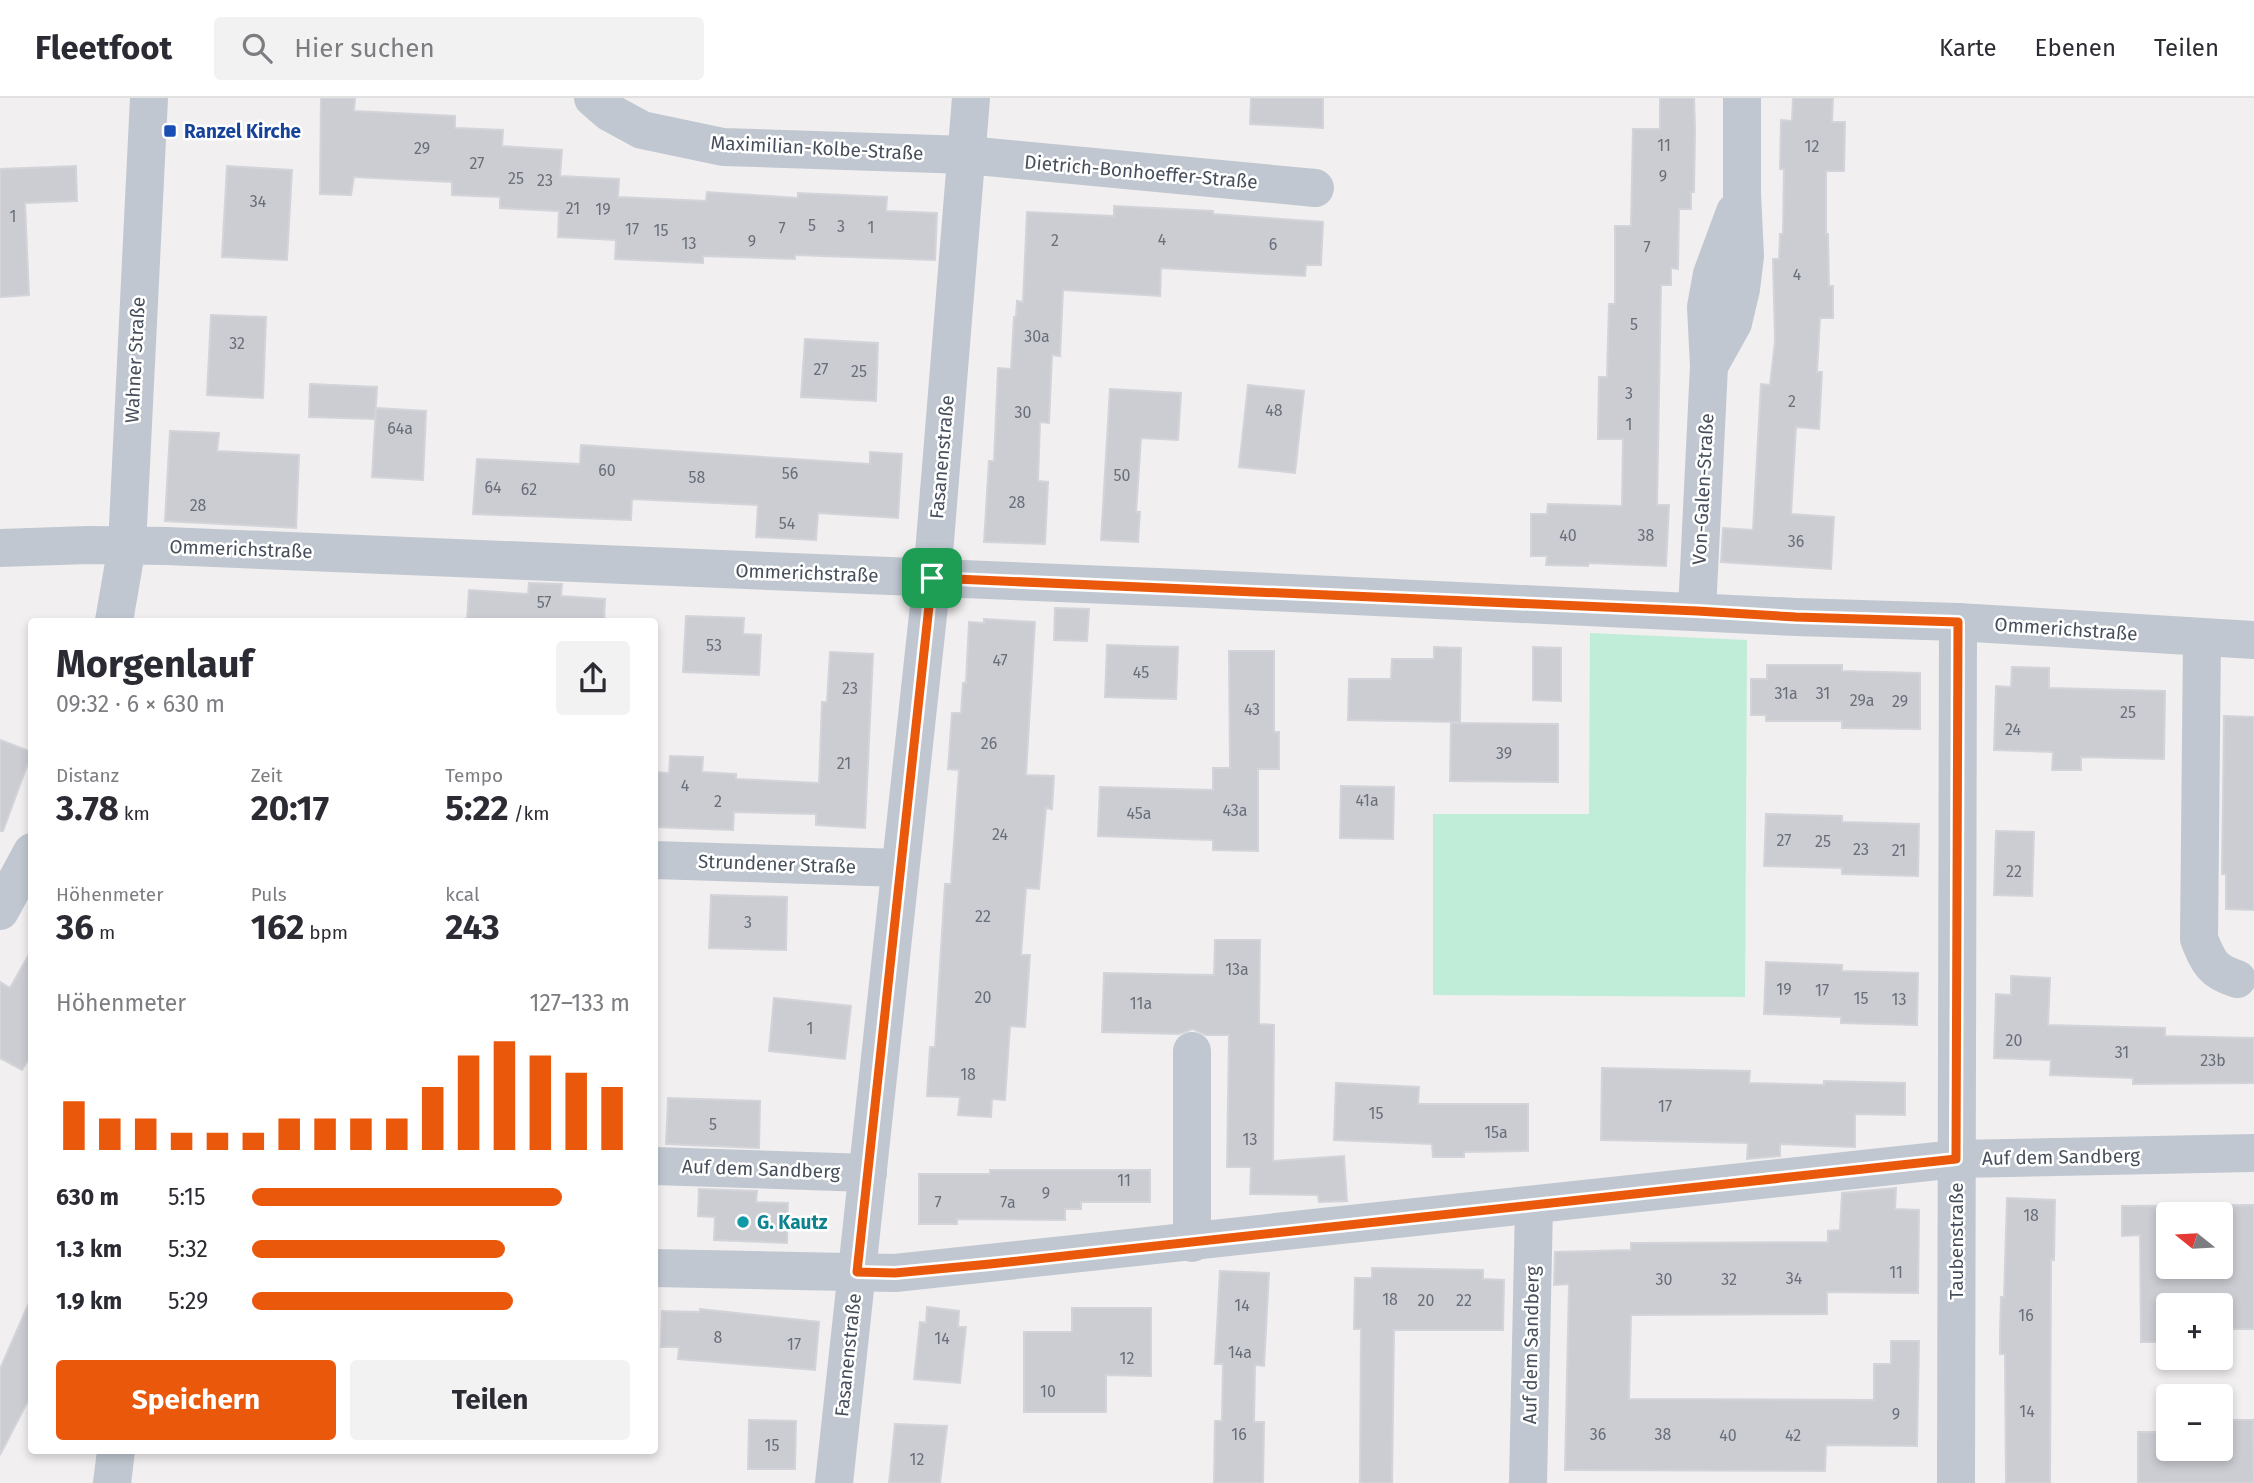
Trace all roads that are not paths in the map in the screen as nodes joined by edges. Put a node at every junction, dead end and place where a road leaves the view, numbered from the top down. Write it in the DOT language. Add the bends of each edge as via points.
graph roads {
  1 [pos="149,98"];
  2 [pos="593,98"];
  3 [pos="971,98"];
  4 [pos="1742,98"];
  5 [pos="967,155"];
  6 [pos="1315,188"];
  7 [pos="127,546"];
  8 [pos="0,548"];
  9 [pos="932,578"];
  10 [pos="1697,611"];
  11 [pos="115,618"];
  12 [pos="1958,622"];
  13 [pos="2202,638"];
  14 [pos="2254,640"];
  15 [pos="28,859"];
  16 [pos="658,860"];
  17 [pos="900,868"];
  18 [pos="0,911"];
  19 [pos="2237,979"];
  20 [pos="1192,1051"];
  21 [pos="2254,1153"];
  22 [pos="1956,1159"];
  23 [pos="658,1166"];
  24 [pos="868,1173"];
  25 [pos="1534,1206"];
  26 [pos="1192,1242"];
  27 [pos="658,1268"];
  28 [pos="857,1272"];
  29 [pos="116,1454"];
  30 [pos="112,1483"];
  31 [pos="834,1483"];
  32 [pos="1528,1483"];
  33 [pos="1956,1483"];
  1 -- 7 [label="street, Wahner Straße"];
  2 -- 5 [label="street, Maximilian-Kolbe-Straße" via="642,130 723,147"];
  3 -- 5 [label="street, Fasanenstraße"];
  4 -- 10 [label="street, Von-Galen-Straße" via="1745,256 1733,323 1709,366"];
  5 -- 6 [label="street, Dietrich-Bonhoeffer-Straße"];
  5 -- 9 [label="street, Fasanenstraße"];
  7 -- 8 [label="street, Ommerichstraße"];
  7 -- 9 [label="street, Ommerichstraße"];
  7 -- 11 [label="street, Wahner Straße"];
  9 -- 10 [label="street, Ommerichstraße"];
  9 -- 17 [label="street, Fasanenstraße"];
  10 -- 12 [label="street, Ommerichstraße"];
  12 -- 13 [label="street, Ommerichstraße"];
  12 -- 22 [label="street, Taubenstraße"];
  13 -- 14 [label="street, Ommerichstraße"];
  13 -- 19 [label="street" via="2199,939 2219,974"];
  15 -- 18 [label="street"];
  16 -- 17 [label="street, Strundener Straße"];
  17 -- 24 [label="street, Fasanenstraße"];
  20 -- 26 [label="street"];
  21 -- 22 [label="street, Auf dem Sandberg"];
  22 -- 25 [label="street, Auf dem Sandberg"];
  22 -- 33 [label="street, Taubenstraße"];
  23 -- 24 [label="street, Auf dem Sandberg"];
  24 -- 28 [label="street, Fasanenstraße"];
  25 -- 26 [label="street, Auf dem Sandberg"];
  25 -- 32 [label="street, Auf dem Sandberg"];
  26 -- 28 [label="street, Auf dem Sandberg" via="895,1273"];
  27 -- 28 [label="street, Auf dem Sandberg"];
  28 -- 31 [label="street, Fasanenstraße"];
  29 -- 30 [label="street"];
}
